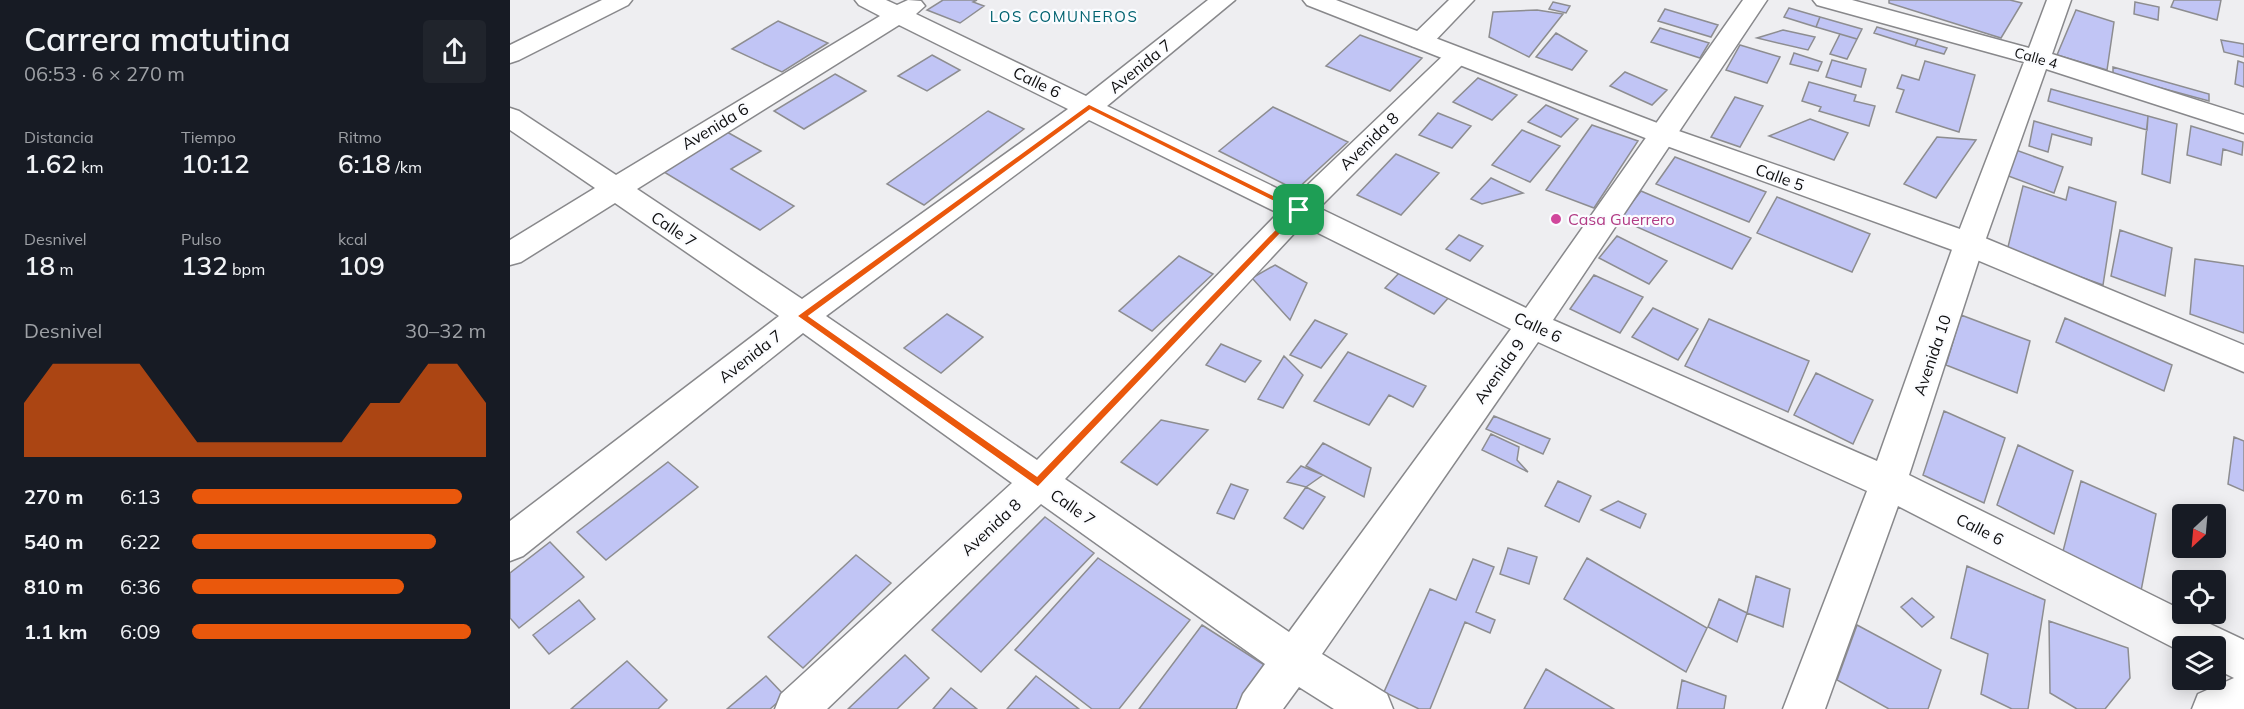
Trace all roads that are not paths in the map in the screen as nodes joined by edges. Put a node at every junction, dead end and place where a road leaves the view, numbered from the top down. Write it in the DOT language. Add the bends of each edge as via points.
graph roads {
  1 [pos="621,0"];
  2 [pos="867,0"];
  3 [pos="1224,0"];
  4 [pos="1315,0"];
  5 [pos="1462,0"];
  6 [pos="1755,0"];
  7 [pos="1825,0"];
  8 [pos="2059,0"];
  9 [pos="910,7"];
  10 [pos="1421,41"];
  11 [pos="510,55"];
  12 [pos="1458,56"];
  13 [pos="2038,58"];
  14 [pos="1089,107"];
  15 [pos="510,117"];
  16 [pos="2244,124"];
  17 [pos="1663,135"];
  18 [pos="614,188"];
  19 [pos="1299,210"];
  20 [pos="1969,244"];
  21 [pos="510,254"];
  22 [pos="802,316"];
  23 [pos="1532,325"];
  24 [pos="2244,359"];
  25 [pos="1038,483"];
  26 [pos="1888,483"];
  27 [pos="510,544"];
  28 [pos="2192,636"];
  29 [pos="2226,653"];
  30 [pos="1294,660"];
  31 [pos="2244,662"];
  32 [pos="2244,695"];
  33 [pos="796,709"];
  34 [pos="1258,709"];
  35 [pos="1372,709"];
  36 [pos="1804,709"];
  37 [pos="2213,709"];
  1 -- 11 [label="street"];
  2 -- 9 [label="street, Calle 6"];
  3 -- 14 [label="street, Avenida 7"];
  4 -- 10 [label="street, Calle 5"];
  5 -- 10 [label="street"];
  6 -- 17 [label="street, Avenida 9"];
  7 -- 13 [label="street, Calle 4"];
  8 -- 13 [label="street, Avenida 10"];
  9 -- 14 [label="street, Calle 6"];
  9 -- 18 [label="street, Avenida 6"];
  10 -- 12 [label="street, Calle 5"];
  12 -- 17 [label="street, Calle 5"];
  12 -- 19 [label="street, Avenida 8"];
  13 -- 16 [label="street, Calle 4"];
  13 -- 20 [label="street, Avenida 10"];
  14 -- 19 [label="street, Calle 6"];
  14 -- 22 [label="street, Avenida 7"];
  15 -- 18 [label="street, Calle 7"];
  17 -- 20 [label="street, Calle 5"];
  17 -- 23 [label="street, Avenida 9"];
  18 -- 21 [label="street, Avenida 6"];
  18 -- 22 [label="street, Calle 7"];
  19 -- 23 [label="street, Calle 6"];
  19 -- 25 [label="street, Avenida 8"];
  20 -- 24 [label="street, Calle 5"];
  20 -- 26 [label="street, Avenida 10"];
  22 -- 25 [label="street, Calle 7"];
  22 -- 27 [label="street, Avenida 7"];
  23 -- 26 [label="street, Calle 6"];
  23 -- 30 [label="street, Avenida 9"];
  25 -- 30 [label="street, Calle 7"];
  25 -- 33 [label="street, Avenida 8"];
  26 -- 28 [label="street, Calle 6"];
  26 -- 36 [label="street, Avenida 10"];
  29 -- 31 [label="street, Calle 6"];
  30 -- 34 [label="street, Avenida 9"];
  30 -- 35 [label="street, Calle 7"];
  32 -- 37 [label="street"];
}
